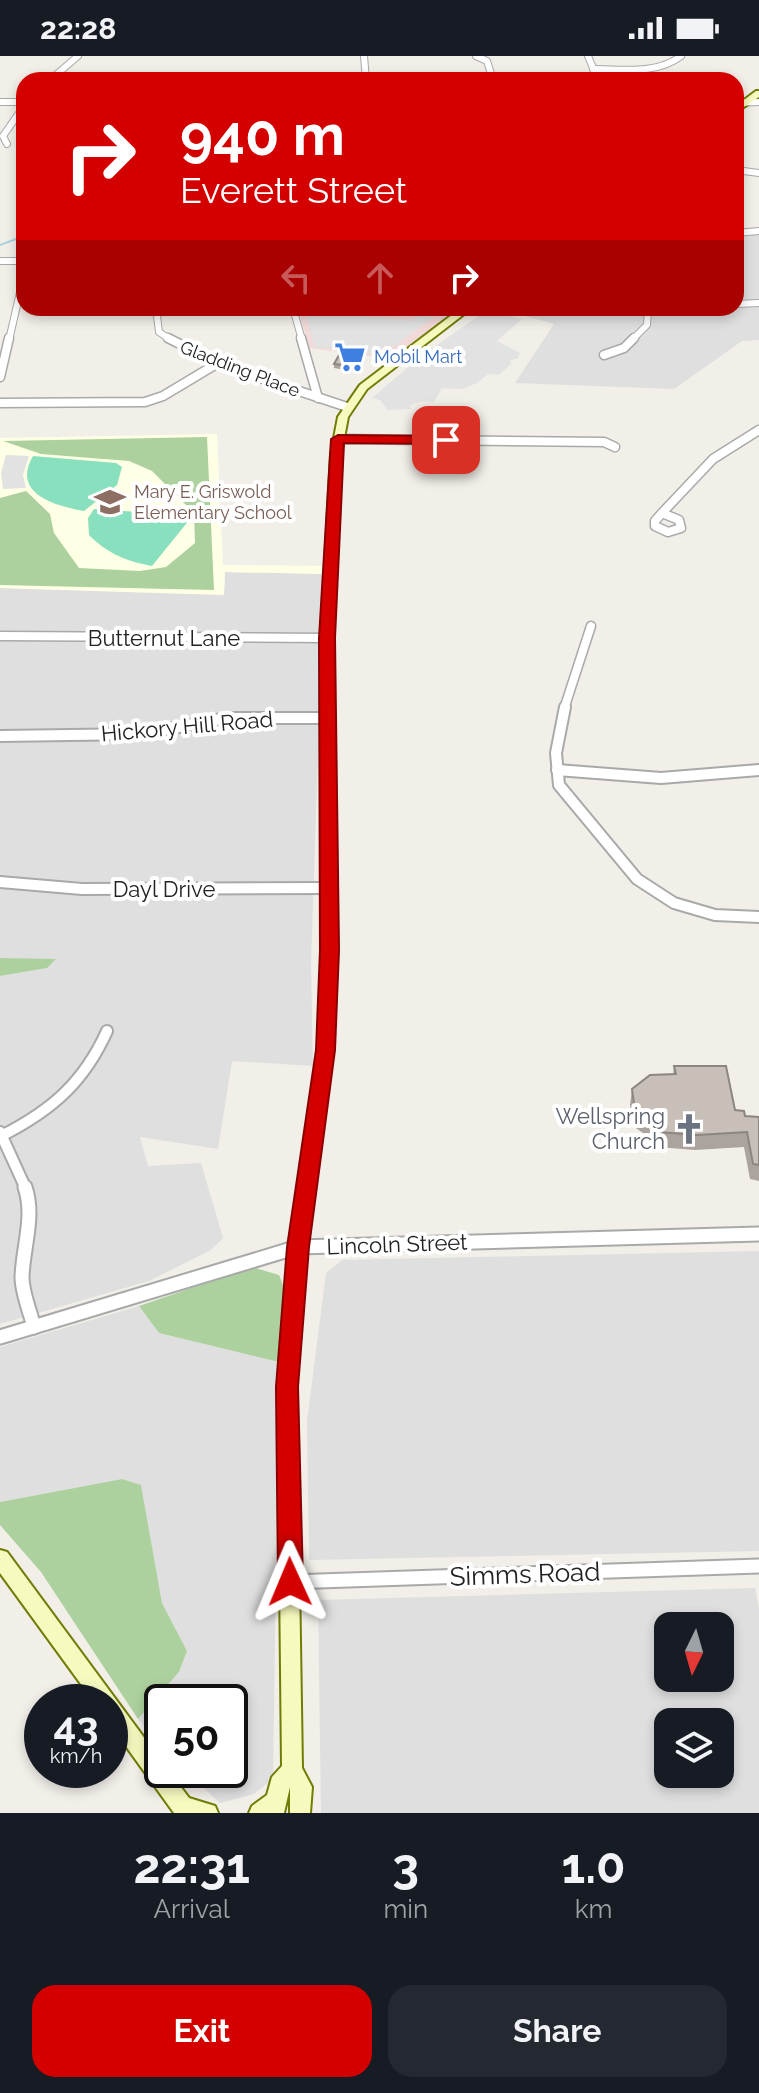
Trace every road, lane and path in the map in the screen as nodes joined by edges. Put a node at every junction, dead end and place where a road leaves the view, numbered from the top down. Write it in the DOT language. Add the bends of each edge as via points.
graph roads {
  1 [pos="78,56"];
  2 [pos="476,56"];
  3 [pos="588,56"];
  4 [pos="681,56"];
  5 [pos="593,69"];
  6 [pos="59,72"];
  7 [pos="490,72"];
  8 [pos="594,72"];
  9 [pos="759,93"];
  10 [pos="759,102"];
  11 [pos="747,103"];
  12 [pos="744,105"];
  13 [pos="16,116"];
  14 [pos="7,144"];
  15 [pos="16,303"];
  16 [pos="157,316"];
  17 [pos="295,316"];
  18 [pos="456,316"];
  19 [pos="648,316"];
  20 [pos="0,317"];
  21 [pos="12,317"];
  22 [pos="604,355"];
  23 [pos="218,363"];
  24 [pos="0,377"];
  25 [pos="318,398"];
  26 [pos="0,403"];
  27 [pos="347,407"];
  28 [pos="759,430"];
  29 [pos="338,439"];
  30 [pos="615,447"];
  31 [pos="662,513"];
  32 [pos="591,626"];
  33 [pos="0,636"];
  34 [pos="327,638"];
  35 [pos="326,718"];
  36 [pos="0,736"];
  37 [pos="557,770"];
  38 [pos="759,770"];
  39 [pos="0,882"];
  40 [pos="329,888"];
  41 [pos="759,917"];
  42 [pos="107,1031"];
  43 [pos="1,1134"];
  44 [pos="759,1234"];
  45 [pos="298,1247"];
  46 [pos="34,1327"];
  47 [pos="0,1337"];
  48 [pos="0,1558"];
  49 [pos="759,1566"];
  50 [pos="290,1582"];
  51 [pos="93,1684"];
  52 [pos="128,1732"];
  53 [pos="292,1770"];
  54 [pos="270,1809"];
  55 [pos="185,1810"];
  56 [pos="208,1813"];
  57 [pos="300,1813"];
  1 -- 6 [label="street"];
  2 -- 7 [label="street" via="487,61"];
  3 -- 5 [label="street"];
  4 -- 5 [label="street" via="651,68"];
  5 -- 8 [label="street"];
  9 -- 11 [label="main road"];
  10 -- 11 [label="street"];
  11 -- 12 [label="main road"];
  13 -- 14 [label="street" via="3,136"];
  15 -- 21 [label="street"];
  16 -- 23 [label="street, Gladding Place" via="159,332 171,343"];
  17 -- 25 [label="street"];
  18 -- 27 [label="main road" via="366,384"];
  19 -- 22 [label="street" via="647,325 624,348"];
  20 -- 21 [label="street"];
  21 -- 24 [label="street"];
  23 -- 25 [label="street, Gladding Place"];
  23 -- 26 [label="street" via="145,402"];
  25 -- 27 [label="street, Gladding Place"];
  27 -- 29 [label="main road"];
  28 -- 31 [label="street" via="707,461"];
  29 -- 30 [label="street" via="604,442"];
  29 -- 34 [label="main road"];
  32 -- 37 [label="street" via="563,713"];
  33 -- 34 [label="street, Butternut Lane"];
  34 -- 35 [label="main road"];
  35 -- 36 [label="street, Hickory Hill Road" via="227,718 141,734"];
  35 -- 40 [label="main road"];
  37 -- 38 [label="street" via="661,778"];
  37 -- 41 [label="street" via="559,785 637,879 674,903 715,915"];
  39 -- 40 [label="street, Dayl Drive" via="82,889"];
  40 -- 45 [label="main road" via="325,1050"];
  42 -- 43 [label="street" via="91,1068 74,1088 54,1107"];
  43 -- 46 [label="street" via="29,1199 22,1279"];
  44 -- 45 [label="street, Lincoln Street"];
  45 -- 46 [label="street, Lincoln Street"];
  45 -- 50 [label="main road" via="287,1387"];
  46 -- 47 [label="street, Lincoln Street"];
  48 -- 51 [label="main road"];
  49 -- 50 [label="street, Simms Road"];
  50 -- 53 [label="main road"];
  52 -- 55 [label="main road"];
  53 -- 54 [label="main road" via="279,1784"];
  53 -- 57 [label="main road" via="302,1787"];
  55 -- 56 [label="main road"];
}
